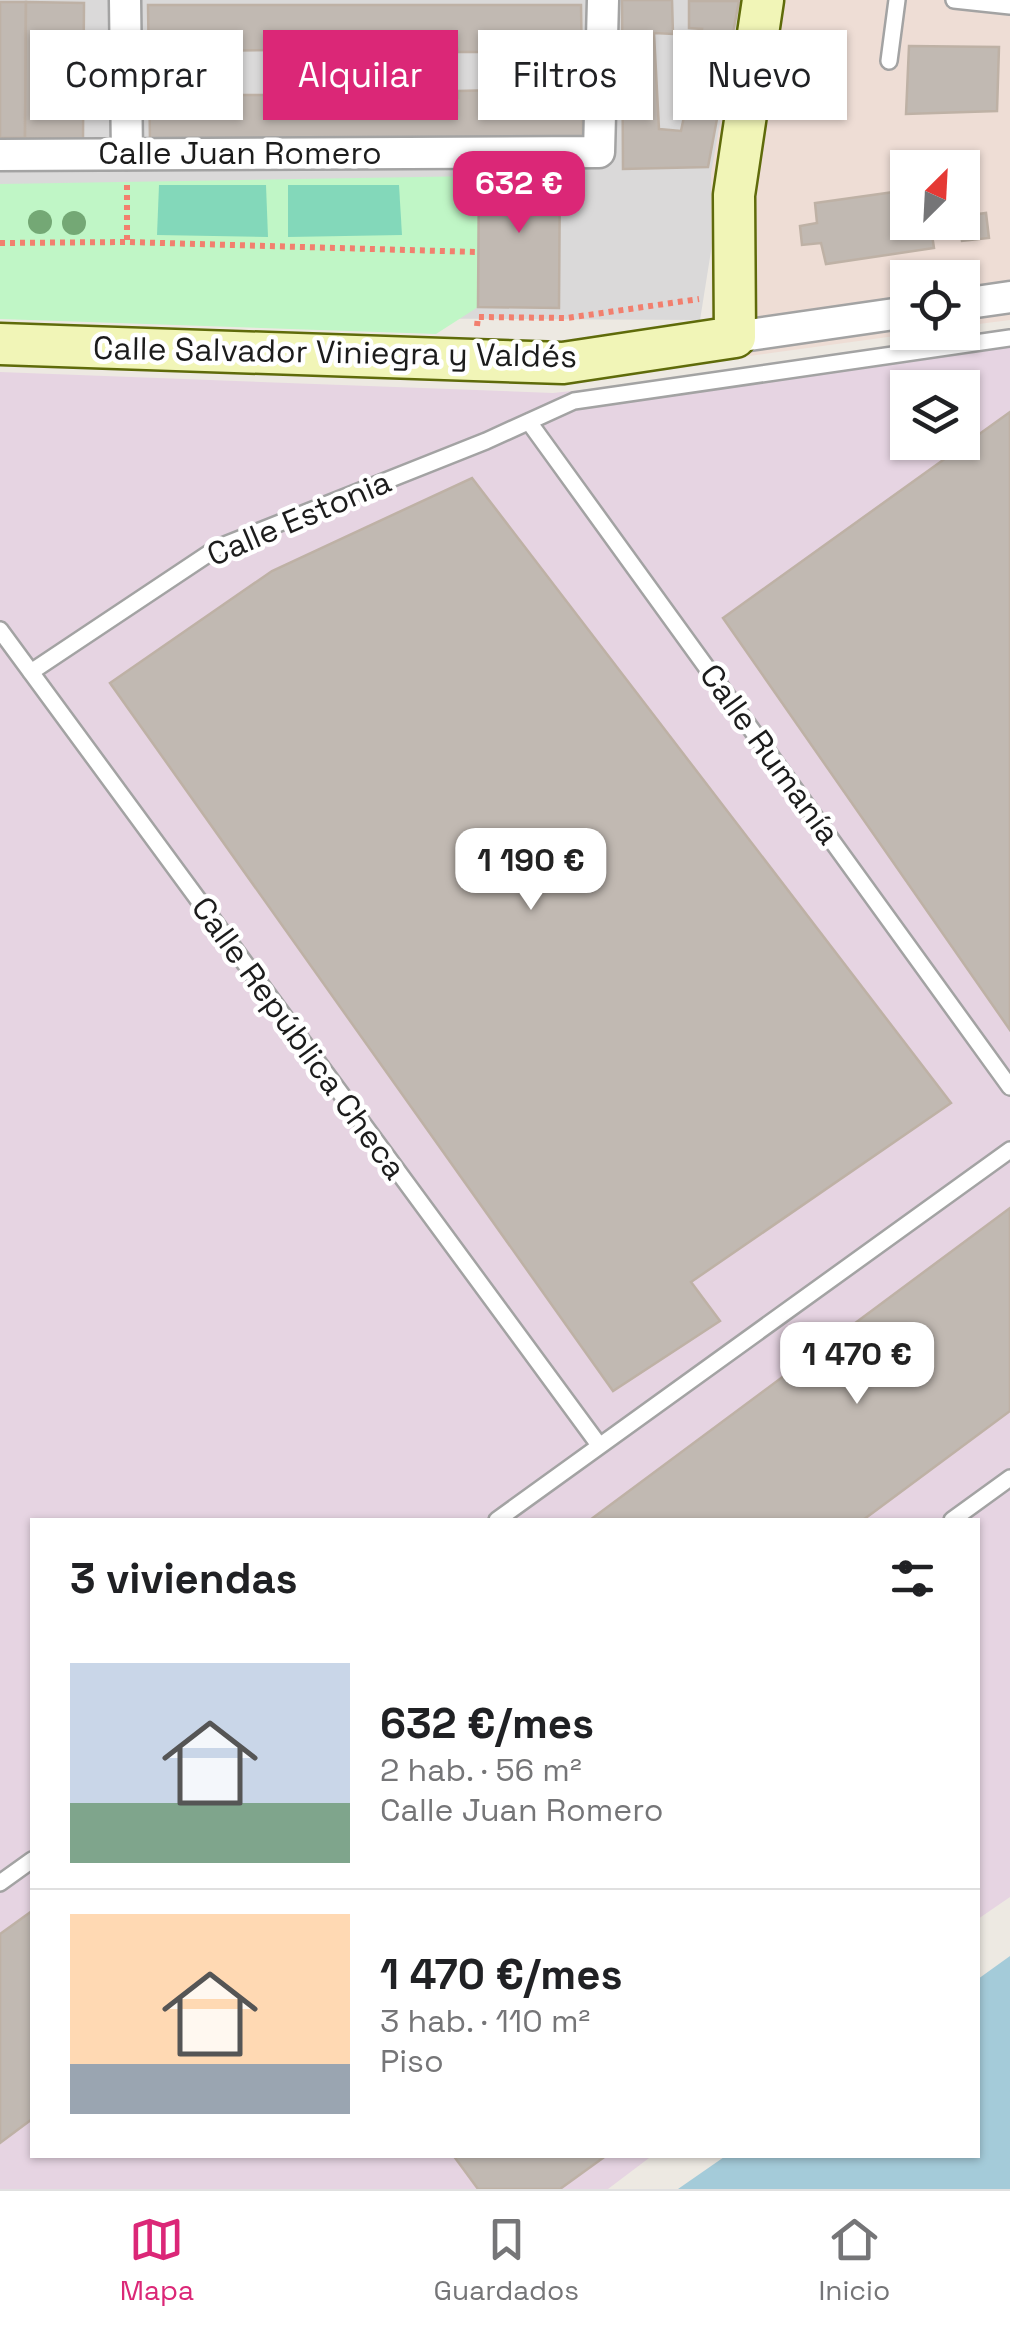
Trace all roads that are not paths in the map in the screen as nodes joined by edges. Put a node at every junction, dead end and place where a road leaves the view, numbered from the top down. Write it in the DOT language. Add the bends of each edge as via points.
graph roads {
  1 [pos="125,0"];
  2 [pos="602,0"];
  3 [pos="762,0"];
  4 [pos="897,0"];
  5 [pos="954,0"];
  6 [pos="1010,6"];
  7 [pos="889,61"];
  8 [pos="0,154"];
  9 [pos="127,154"];
  10 [pos="1010,298"];
  11 [pos="980,302"];
  12 [pos="890,315"];
  13 [pos="735,338"];
  14 [pos="1010,338"];
  15 [pos="0,344"];
  16 [pos="529,422"];
  17 [pos="0,630"];
  18 [pos="31,672"];
  19 [pos="1010,1087"];
  20 [pos="1010,1150"];
  21 [pos="599,1445"];
  22 [pos="1010,1478"];
  23 [pos="499,1518"];
  24 [pos="955,1518"];
  25 [pos="30,1862"];
  26 [pos="0,1884"];
  1 -- 9 [label="street"];
  2 -- 9 [label="street, Calle Juan Romero" via="599,152"];
  3 -- 13 [label="street" via="734,195"];
  4 -- 7 [label="lane"];
  5 -- 6 [label="lane"];
  8 -- 9 [label="street, Calle Juan Romero"];
  10 -- 11 [label="street"];
  12 -- 13 [label="street, Calle Salvador Viniegra y Valdés"];
  13 -- 15 [label="street, Calle Salvador Viniegra y Valdés" via="562,363"];
  14 -- 16 [label="lane, Calle Estonia" via="574,401"];
  16 -- 18 [label="lane, Calle Estonia" via="217,548"];
  16 -- 19 [label="lane, Calle Rumanía"];
  17 -- 18 [label="lane, Calle República Checa"];
  18 -- 21 [label="lane, Calle República Checa"];
  20 -- 21 [label="lane"];
  21 -- 23 [label="lane"];
  22 -- 24 [label="lane"];
  25 -- 26 [label="lane"];
}
